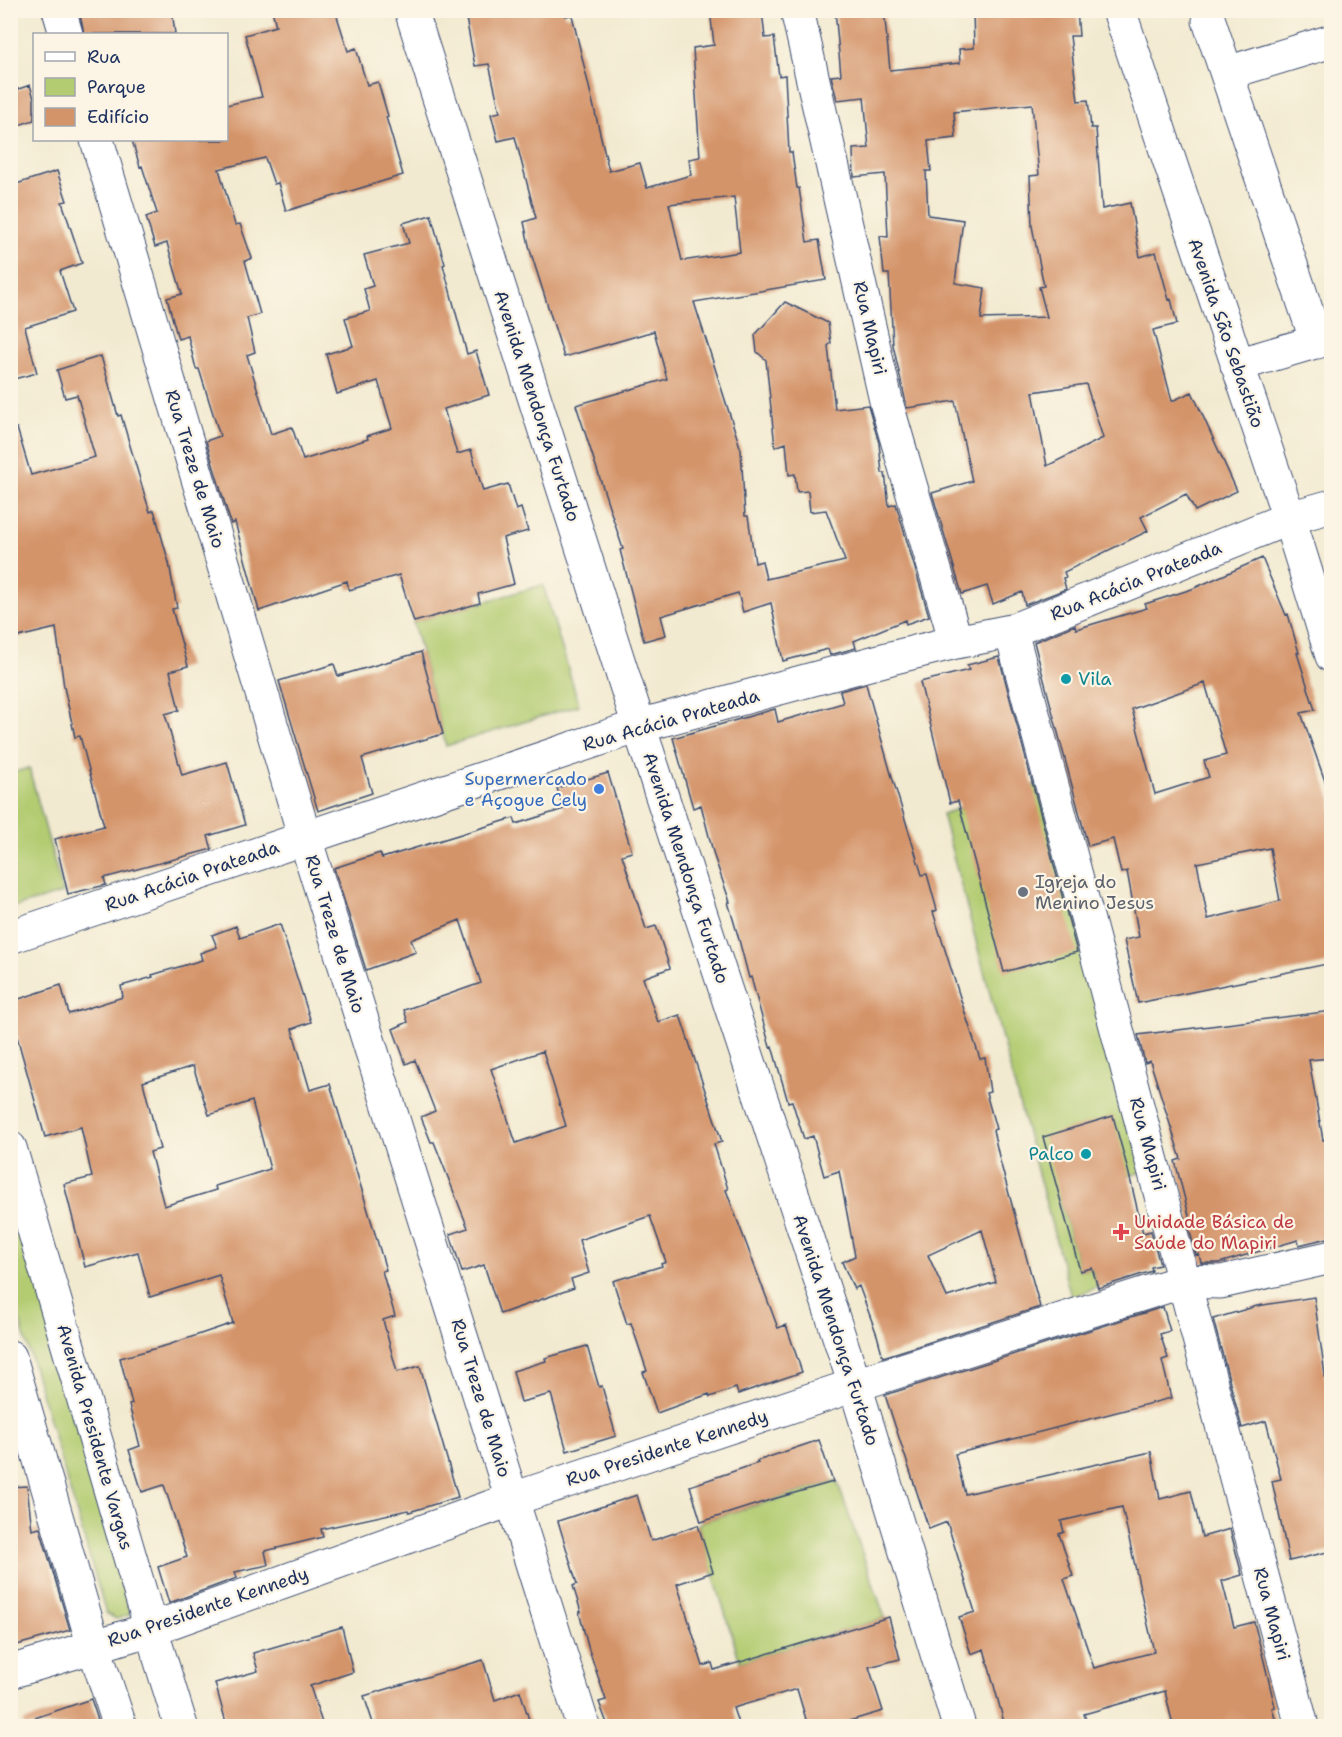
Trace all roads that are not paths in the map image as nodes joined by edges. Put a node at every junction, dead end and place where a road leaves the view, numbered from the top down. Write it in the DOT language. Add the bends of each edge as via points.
graph roads {
  1 [pos="59,10"];
  2 [pos="411,10"];
  3 [pos="797,10"];
  4 [pos="1119,10"];
  5 [pos="1209,21"];
  6 [pos="66,33"];
  7 [pos="1332,41"];
  8 [pos="1227,74"];
  9 [pos="97,141"];
  10 [pos="1324,339"];
  11 [pos="1237,365"];
  12 [pos="1332,506"];
  13 [pos="1289,518"];
  14 [pos="1011,632"];
  15 [pos="956,642"];
  16 [pos="1332,656"];
  17 [pos="639,726"];
  18 [pos="305,838"];
  19 [pos="10,937"];
  20 [pos="10,1148"];
  21 [pos="1332,1257"];
  22 [pos="1184,1281"];
  23 [pos="10,1357"];
  24 [pos="855,1386"];
  25 [pos="513,1499"];
  26 [pos="150,1629"];
  27 [pos="94,1647"];
  28 [pos="10,1672"];
  29 [pos="120,1726"];
  30 [pos="181,1726"];
  31 [pos="583,1726"];
  32 [pos="959,1726"];
  33 [pos="1302,1726"];
  1 -- 6 [label="street"];
  2 -- 17 [label="street, Avenida Mendonça Furtado"];
  3 -- 15 [label="street, Rua Mapiri" via="887,405"];
  4 -- 11 [label="street, Avenida São Sebastião"];
  5 -- 8 [label="street"];
  7 -- 8 [label="street"];
  8 -- 10 [label="street"];
  9 -- 18 [label="street, Rua Treze de Maio"];
  10 -- 11 [label="street"];
  11 -- 13 [label="street, Avenida São Sebastião"];
  12 -- 13 [label="street, Rua Acácia Prateada"];
  13 -- 14 [label="street, Rua Acácia Prateada"];
  13 -- 16 [label="street, Avenida São Sebastião"];
  14 -- 15 [label="street, Rua Acácia Prateada"];
  14 -- 22 [label="street, Rua Mapiri"];
  15 -- 17 [label="street, Rua Acácia Prateada"];
  17 -- 18 [label="street, Rua Acácia Prateada"];
  17 -- 24 [label="street, Avenida Mendonça Furtado"];
  18 -- 19 [label="street, Rua Acácia Prateada"];
  18 -- 25 [label="street, Rua Treze de Maio"];
  20 -- 26 [label="street, Avenida Presidente Vargas"];
  21 -- 22 [label="street, Rua Presidente Kennedy" via="1221,1282"];
  22 -- 24 [label="street, Rua Presidente Kennedy"];
  22 -- 33 [label="street, Rua Mapiri"];
  23 -- 27 [label="street"];
  24 -- 25 [label="street, Rua Presidente Kennedy"];
  24 -- 32 [label="street, Avenida Mendonça Furtado"];
  25 -- 26 [label="street, Rua Presidente Kennedy"];
  25 -- 31 [label="street, Rua Treze de Maio"];
  26 -- 27 [label="street, Rua Presidente Kennedy"];
  26 -- 30 [label="street, Avenida Presidente Vargas"];
  27 -- 28 [label="street, Rua Presidente Kennedy"];
  27 -- 29 [label="street"];
}
